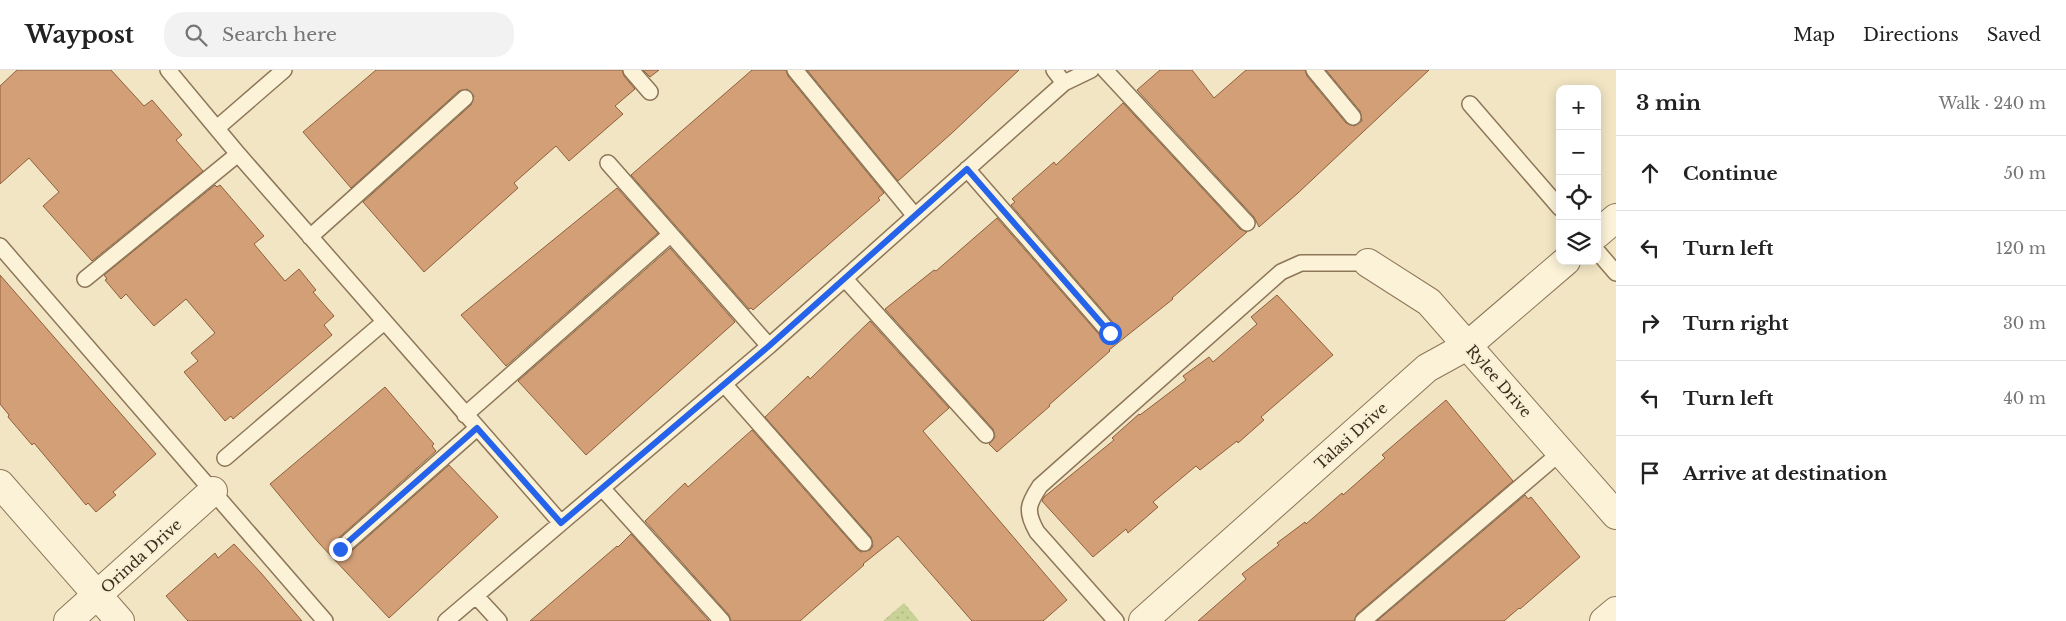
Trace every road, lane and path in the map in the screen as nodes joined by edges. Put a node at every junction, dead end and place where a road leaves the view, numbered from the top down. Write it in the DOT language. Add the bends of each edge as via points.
graph roads {
  1 [pos="168,70"];
  2 [pos="284,70"];
  3 [pos="630,70"];
  4 [pos="795,70"];
  5 [pos="1054,70"];
  6 [pos="1091,70"];
  7 [pos="1105,70"];
  8 [pos="1314,70"];
  9 [pos="1064,83"];
  10 [pos="650,92"];
  11 [pos="465,98"];
  12 [pos="1470,104"];
  13 [pos="1353,117"];
  14 [pos="218,128"];
  15 [pos="238,154"];
  16 [pos="608,163"];
  17 [pos="967,169"];
  18 [pos="1556,203"];
  19 [pos="915,216"];
  20 [pos="1616,218"];
  21 [pos="1247,224"];
  22 [pos="1601,231"];
  23 [pos="670,235"];
  24 [pos="310,237"];
  25 [pos="0,246"];
  26 [pos="1601,256"];
  27 [pos="1368,263"];
  28 [pos="1561,265"];
  29 [pos="1616,273"];
  30 [pos="845,278"];
  31 [pos="85,279"];
  32 [pos="384,322"];
  33 [pos="1110,333"];
  34 [pos="769,346"];
  35 [pos="1467,346"];
  36 [pos="724,384"];
  37 [pos="465,415"];
  38 [pos="477,428"];
  39 [pos="986,435"];
  40 [pos="1561,452"];
  41 [pos="225,458"];
  42 [pos="0,484"];
  43 [pos="602,488"];
  44 [pos="212,491"];
  45 [pos="1616,515"];
  46 [pos="561,523"];
  47 [pos="864,543"];
  48 [pos="340,549"];
  49 [pos="98,596"];
  50 [pos="476,596"];
  51 [pos="1616,611"];
  52 [pos="68,621"];
  53 [pos="120,621"];
  54 [pos="325,621"];
  55 [pos="446,621"];
  56 [pos="498,621"];
  57 [pos="722,621"];
  58 [pos="1116,621"];
  59 [pos="1143,621"];
  60 [pos="1363,621"];
  61 [pos="1604,621"];
  1 -- 14 [label="lane"];
  2 -- 14 [label="lane"];
  3 -- 10 [label="lane"];
  4 -- 19 [label="lane"];
  5 -- 9 [label="lane"];
  6 -- 9 [label="lane"];
  7 -- 21 [label="lane"];
  8 -- 13 [label="lane"];
  9 -- 17 [label="lane"];
  11 -- 24 [label="lane"];
  12 -- 18 [label="lane"];
  14 -- 15 [label="lane"];
  15 -- 24 [label="lane"];
  15 -- 31 [label="lane"];
  16 -- 23 [label="lane"];
  17 -- 19 [label="lane"];
  17 -- 33 [label="lane"];
  19 -- 30 [label="lane"];
  20 -- 22 [label="street"];
  23 -- 34 [label="lane"];
  23 -- 37 [label="lane"];
  24 -- 32 [label="lane"];
  25 -- 44 [label="lane"];
  26 -- 29 [label="lane"];
  27 -- 35 [label="street, Rylee Drive" via="1429,302"];
  27 -- 58 [label="lane" via="1301,263 1281,272 1040,486 1029,502 1030,519 1037,532"];
  28 -- 35 [label="street, Talasi Drive"];
  30 -- 34 [label="lane"];
  30 -- 39 [label="lane"];
  32 -- 37 [label="lane"];
  32 -- 41 [label="lane"];
  34 -- 36 [label="lane"];
  35 -- 40 [label="street, Rylee Drive"];
  35 -- 59 [label="street, Talasi Drive" via="1427,368"];
  36 -- 43 [label="lane"];
  36 -- 47 [label="lane"];
  37 -- 38 [label="lane"];
  38 -- 46 [label="lane"];
  38 -- 48 [label="lane"];
  40 -- 45 [label="street, Rylee Drive"];
  40 -- 60 [label="lane"];
  42 -- 49 [label="street"];
  43 -- 46 [label="lane"];
  43 -- 57 [label="lane"];
  44 -- 49 [label="street, Orinda Drive"];
  44 -- 54 [label="lane"];
  46 -- 50 [label="lane"];
  49 -- 52 [label="street, Orinda Drive"];
  49 -- 53 [label="street"];
  50 -- 55 [label="lane"];
  50 -- 56 [label="lane"];
  51 -- 61 [label="street"];
}
